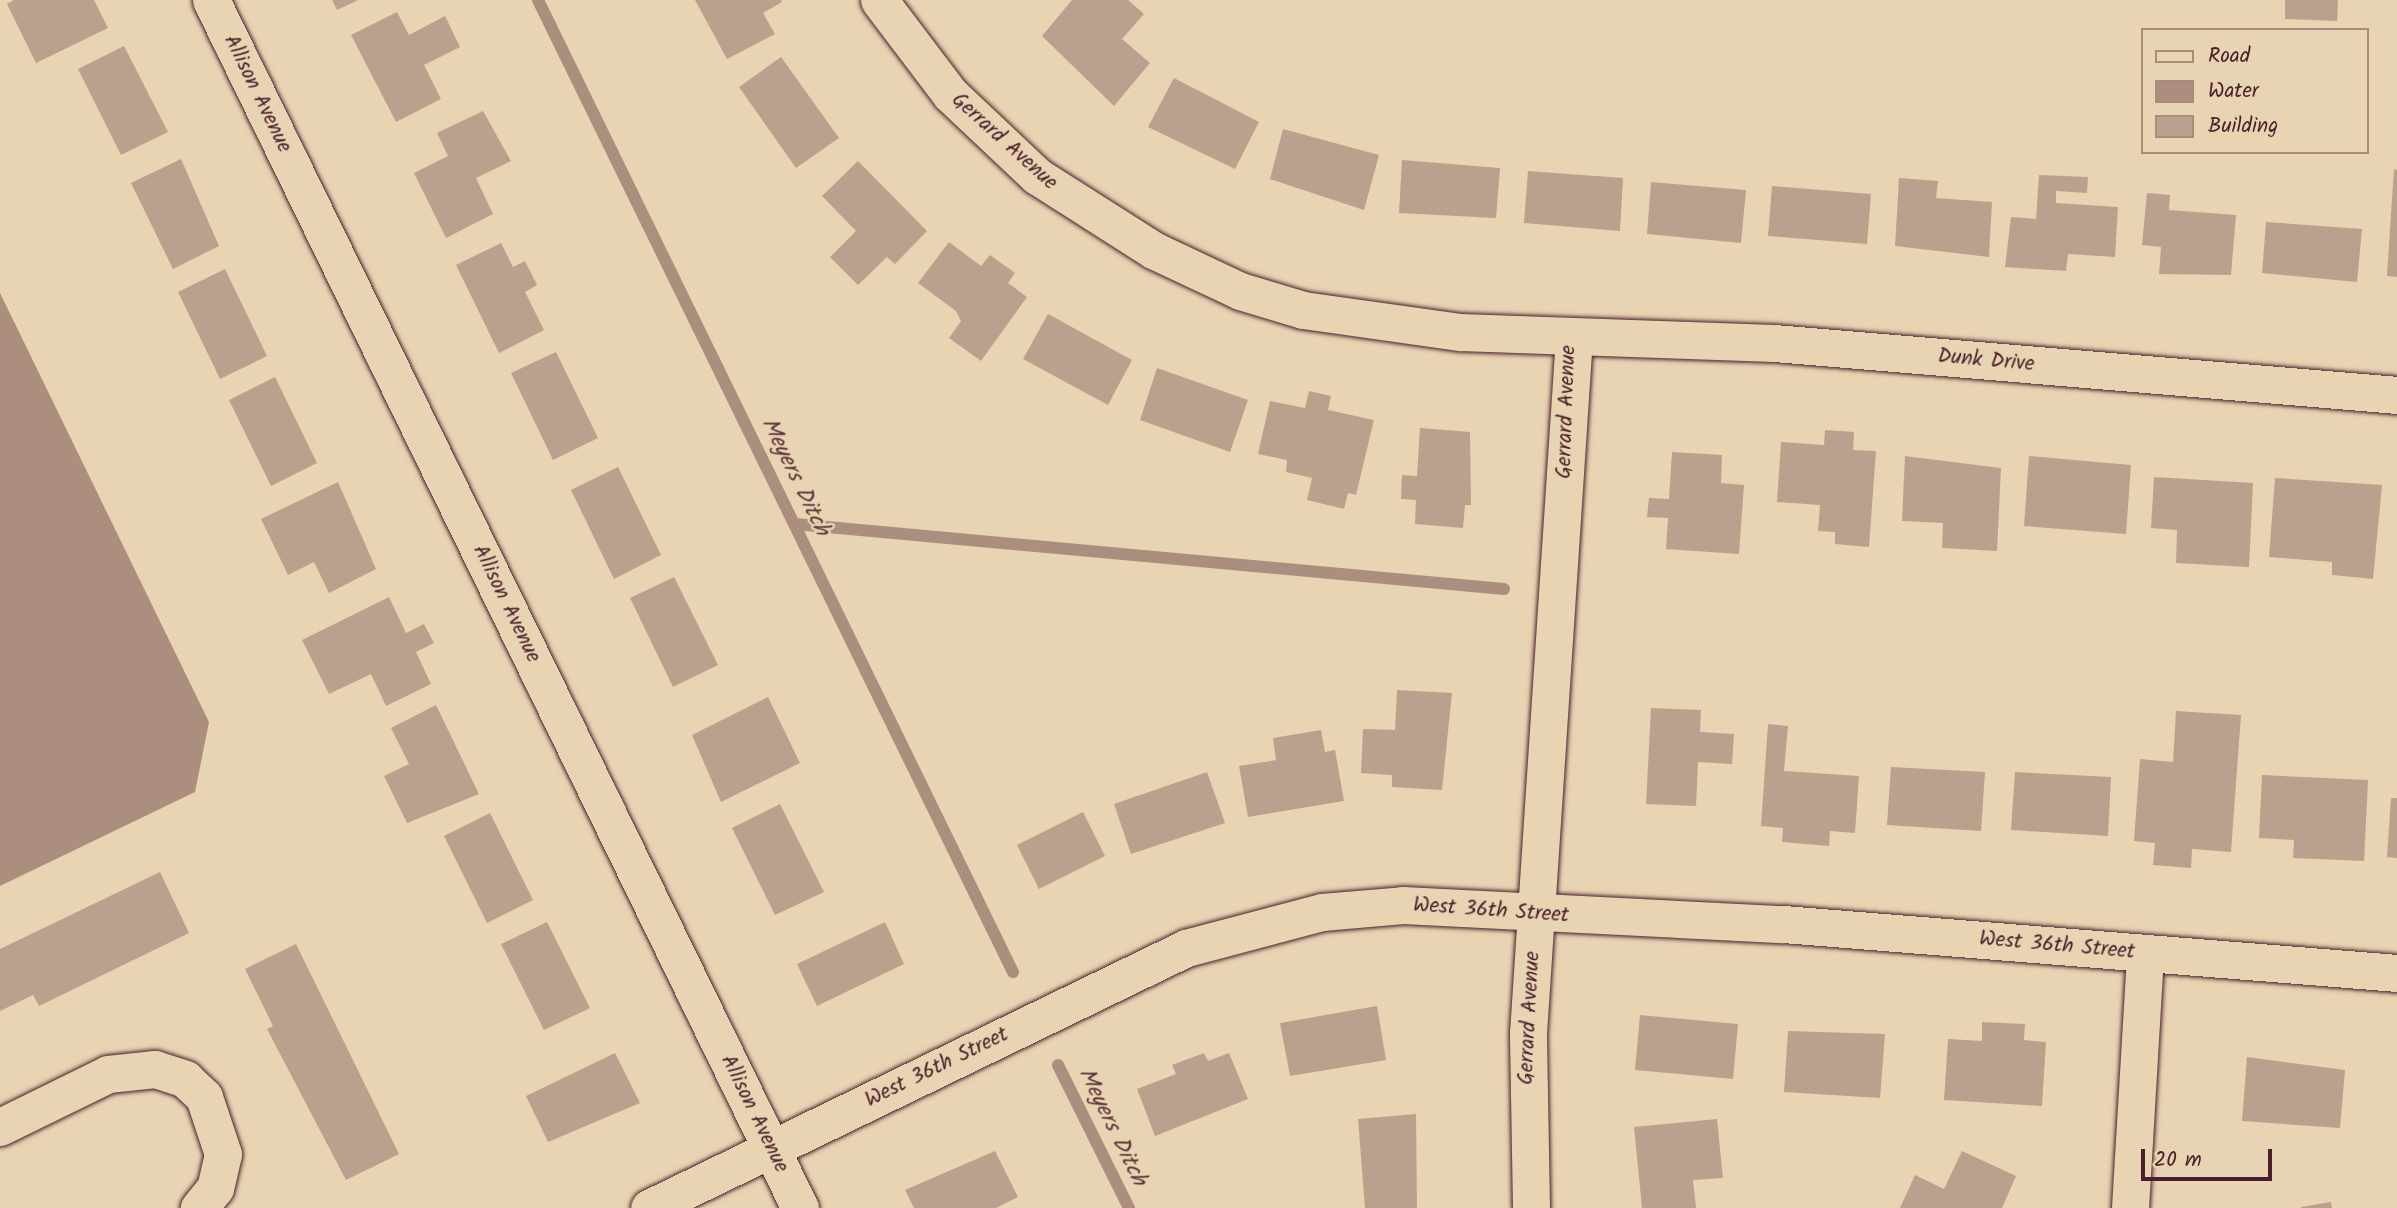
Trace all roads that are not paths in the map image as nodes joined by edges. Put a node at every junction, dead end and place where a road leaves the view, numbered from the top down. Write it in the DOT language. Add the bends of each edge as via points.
graph roads {
  1 [pos="211,0"];
  2 [pos="879,0"];
  3 [pos="1574,337"];
  4 [pos="2397,395"];
  5 [pos="1536,915"];
  6 [pos="2145,953"];
  7 [pos="2397,973"];
  8 [pos="0,1127"];
  9 [pos="771,1149"];
  10 [pos="199,1208"];
  11 [pos="649,1208"];
  12 [pos="800,1208"];
  13 [pos="1531,1208"];
  14 [pos="2130,1208"];
  1 -- 9 [label="street, Allison Avenue"];
  2 -- 3 [label="street, Gerrard Avenue" via="950,94 1037,176 1118,231 1208,278 1361,323"];
  3 -- 4 [label="street, Dunk Drive" via="1774,343"];
  3 -- 5 [label="street, Gerrard Avenue"];
  5 -- 6 [label="street, West 36th Street" via="1783,924"];
  5 -- 9 [label="street, West 36th Street" via="1402,905 1303,914 1233,931"];
  5 -- 13 [label="street, Gerrard Avenue" via="1526,1114"];
  6 -- 7 [label="street, West 36th Street"];
  6 -- 14 [label="street"];
  8 -- 10 [label="street" via="108,1074 155,1069 184,1079 204,1097 223,1154 215,1188"];
  9 -- 11 [label="street, West 36th Street"];
  9 -- 12 [label="street, Allison Avenue"];
}
